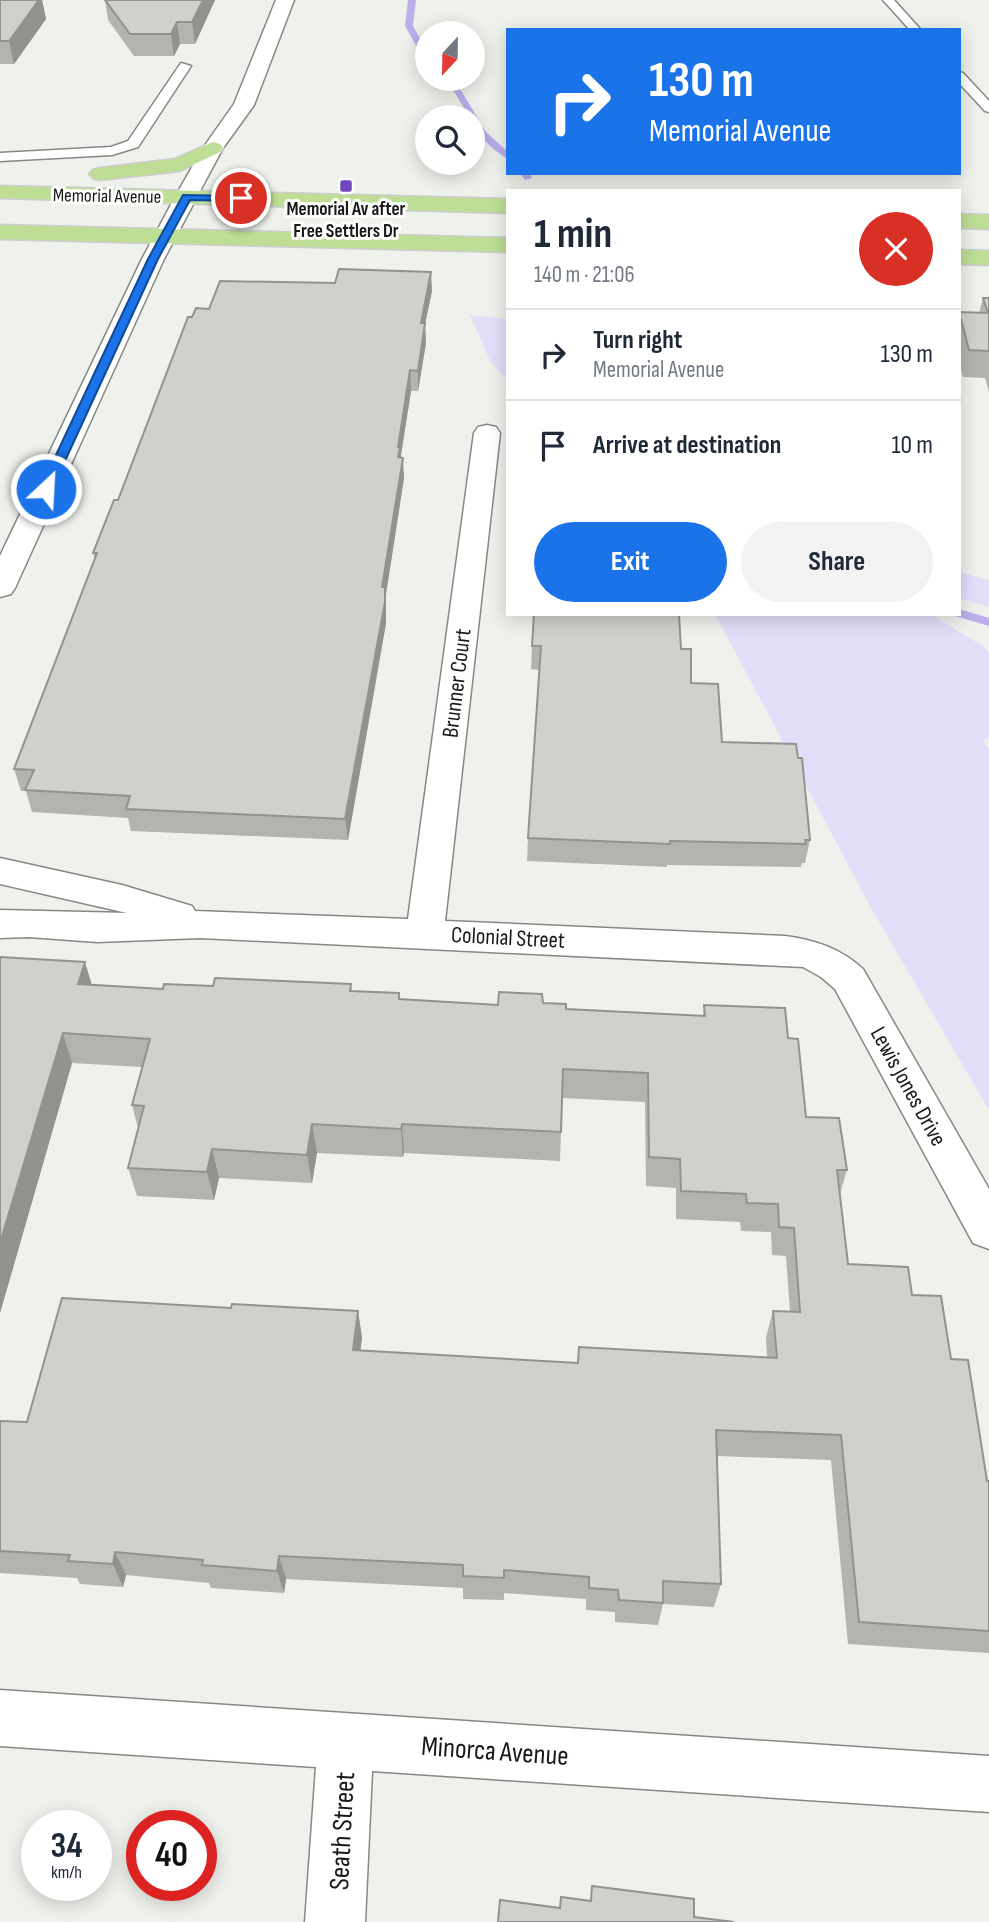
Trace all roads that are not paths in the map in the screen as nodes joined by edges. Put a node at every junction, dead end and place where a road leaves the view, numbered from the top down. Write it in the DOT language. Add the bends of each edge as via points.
graph roads {
  1 [pos="285,0"];
  2 [pos="888,0"];
  3 [pos="914,28"];
  4 [pos="185,66"];
  5 [pos="961,78"];
  6 [pos="989,108"];
  7 [pos="214,148"];
  8 [pos="0,156"];
  9 [pos="0,181"];
  10 [pos="0,192"];
  11 [pos="187,197"];
  12 [pos="506,206"];
  13 [pos="961,221"];
  14 [pos="989,222"];
  15 [pos="0,232"];
  16 [pos="165,236"];
  17 [pos="506,245"];
  18 [pos="961,257"];
  19 [pos="989,258"];
  20 [pos="487,433"];
  21 [pos="0,588"];
  22 [pos="0,871"];
  23 [pos="0,924"];
  24 [pos="200,924"];
  25 [pos="425,934"];
  26 [pos="815,954"];
  27 [pos="989,1230"];
  28 [pos="0,1717"];
  29 [pos="346,1740"];
  30 [pos="989,1784"];
  31 [pos="335,1922"];
  1 -- 7 [label="street" via="244,105"];
  2 -- 3 [label="lane"];
  4 -- 8 [label="lane" via="133,144 112,151"];
  5 -- 6 [label="lane"];
  7 -- 9 [label="main road" via="193,160 155,169"];
  7 -- 11 [label="street"];
  10 -- 11 [label="main road, Memorial Avenue"];
  11 -- 12 [label="main road, Memorial Avenue"];
  11 -- 16 [label="street"];
  13 -- 14 [label="main road"];
  15 -- 16 [label="main road, Memorial Avenue"];
  16 -- 17 [label="main road, Memorial Avenue"];
  16 -- 21 [label="street"];
  18 -- 19 [label="main road"];
  20 -- 25 [label="street, Brunner Court"];
  22 -- 24 [label="street, Colonial Street" via="122,898"];
  23 -- 24 [label="street, Colonial Street" via="97,928"];
  24 -- 25 [label="street, Colonial Street"];
  25 -- 26 [label="street, Colonial Street"];
  26 -- 27 [label="street, Lewis Jones Drive" via="849,979"];
  28 -- 29 [label="street, Minorca Avenue"];
  29 -- 30 [label="street, Minorca Avenue"];
  29 -- 31 [label="street, Seath Street"];
}
